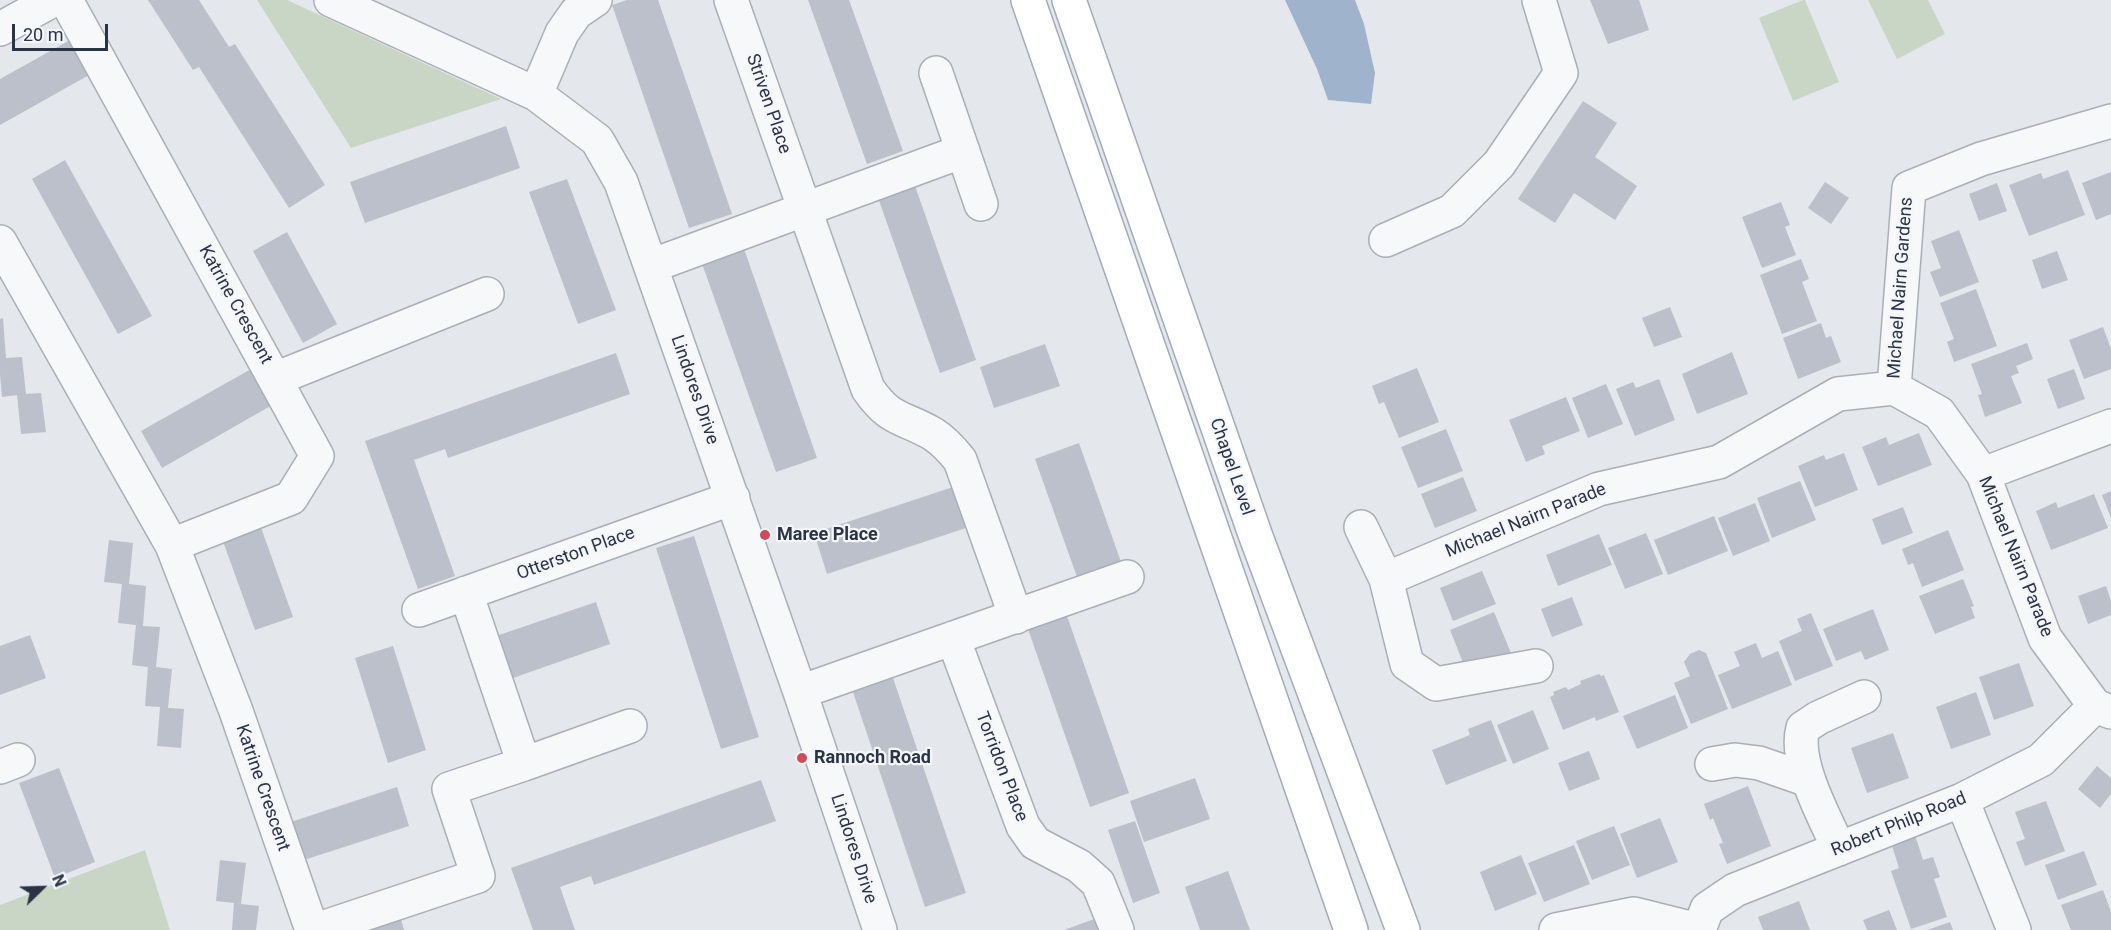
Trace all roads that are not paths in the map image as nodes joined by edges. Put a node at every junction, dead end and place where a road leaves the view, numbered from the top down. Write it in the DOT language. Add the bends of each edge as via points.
graph roads {
  1 [pos="331,0"];
  2 [pos="596,0"];
  3 [pos="731,0"];
  4 [pos="1028,0"];
  5 [pos="1069,0"];
  6 [pos="1539,0"];
  7 [pos="49,2"];
  8 [pos="0,29"];
  9 [pos="936,73"];
  10 [pos="536,94"];
  11 [pos="2111,121"];
  12 [pos="963,151"];
  13 [pos="981,204"];
  14 [pos="805,209"];
  15 [pos="1386,240"];
  16 [pos="0,242"];
  17 [pos="651,266"];
  18 [pos="487,294"];
  19 [pos="275,379"];
  20 [pos="1894,388"];
  21 [pos="2111,426"];
  22 [pos="1983,474"];
  23 [pos="733,498"];
  24 [pos="1360,527"];
  25 [pos="172,545"];
  26 [pos="1127,577"];
  27 [pos="1386,579"];
  28 [pos="466,593"];
  29 [pos="419,610"];
  30 [pos="1016,616"];
  31 [pos="953,638"];
  32 [pos="1536,666"];
  33 [pos="800,692"];
  34 [pos="1864,698"];
  35 [pos="2103,709"];
  36 [pos="630,726"];
  37 [pos="524,764"];
  38 [pos="1712,764"];
  39 [pos="1808,780"];
  40 [pos="1962,801"];
  41 [pos="1839,849"];
  42 [pos="314,930"];
  43 [pos="878,930"];
  44 [pos="1117,930"];
  45 [pos="1351,930"];
  46 [pos="1403,930"];
  47 [pos="1556,930"];
  48 [pos="1699,930"];
  49 [pos="2014,930"];
  1 -- 10 [label="street, Lindores Drive"];
  2 -- 10 [label="street" via="576,13 562,33"];
  3 -- 14 [label="street, Striven Place"];
  4 -- 45 [label="main road, Chapel Level"];
  5 -- 46 [label="main road, Chapel Level" via="1255,534"];
  6 -- 15 [label="street" via="1561,73 1499,164 1452,211"];
  7 -- 8 [label="street, Katrine Crescent"];
  7 -- 19 [label="street, Katrine Crescent"];
  9 -- 12 [label="street"];
  10 -- 17 [label="street, Lindores Drive" via="597,140 621,182"];
  11 -- 20 [label="street, Michael Nairn Gardens" via="1981,159 1909,188"];
  12 -- 13 [label="street"];
  12 -- 14 [label="street"];
  14 -- 17 [label="street"];
  14 -- 30 [label="street" via="868,389 890,414 932,433 960,460"];
  16 -- 25 [label="street, Katrine Crescent"];
  17 -- 23 [label="street, Lindores Drive"];
  18 -- 19 [label="street"];
  19 -- 25 [label="street, Katrine Crescent" via="317,456 291,498"];
  20 -- 22 [label="street, Michael Nairn Parade" via="1939,413"];
  20 -- 27 [label="street, Michael Nairn Parade" via="1838,394 1719,462 1599,489"];
  21 -- 22 [label="street"];
  22 -- 35 [label="street, Michael Nairn Parade" via="2045,638"];
  23 -- 28 [label="street, Otterston Place"];
  23 -- 33 [label="street, Lindores Drive"];
  24 -- 27 [label="street"];
  25 -- 42 [label="street, Katrine Crescent"];
  26 -- 30 [label="street"];
  27 -- 32 [label="street" via="1407,664 1436,684"];
  28 -- 29 [label="street, Otterston Place"];
  28 -- 37 [label="street"];
  30 -- 31 [label="street"];
  31 -- 33 [label="street"];
  31 -- 44 [label="street, Torridon Place" via="1023,826 1035,843 1078,866 1098,882"];
  33 -- 43 [label="street, Lindores Drive"];
  34 -- 39 [label="street" via="1803,728 1799,740"];
  35 -- 40 [label="street, Robert Philp Road" via="2041,760"];
  36 -- 37 [label="street"];
  37 -- 42 [label="street" via="449,789 478,876"];
  38 -- 39 [label="street" via="1735,760 1759,763"];
  39 -- 41 [label="street"];
  40 -- 41 [label="street, Robert Philp Road"];
  40 -- 49 [label="street"];
  41 -- 48 [label="street, Robert Philp Road" via="1735,890 1707,909"];
  47 -- 48 [label="street" via="1634,914"];
}
